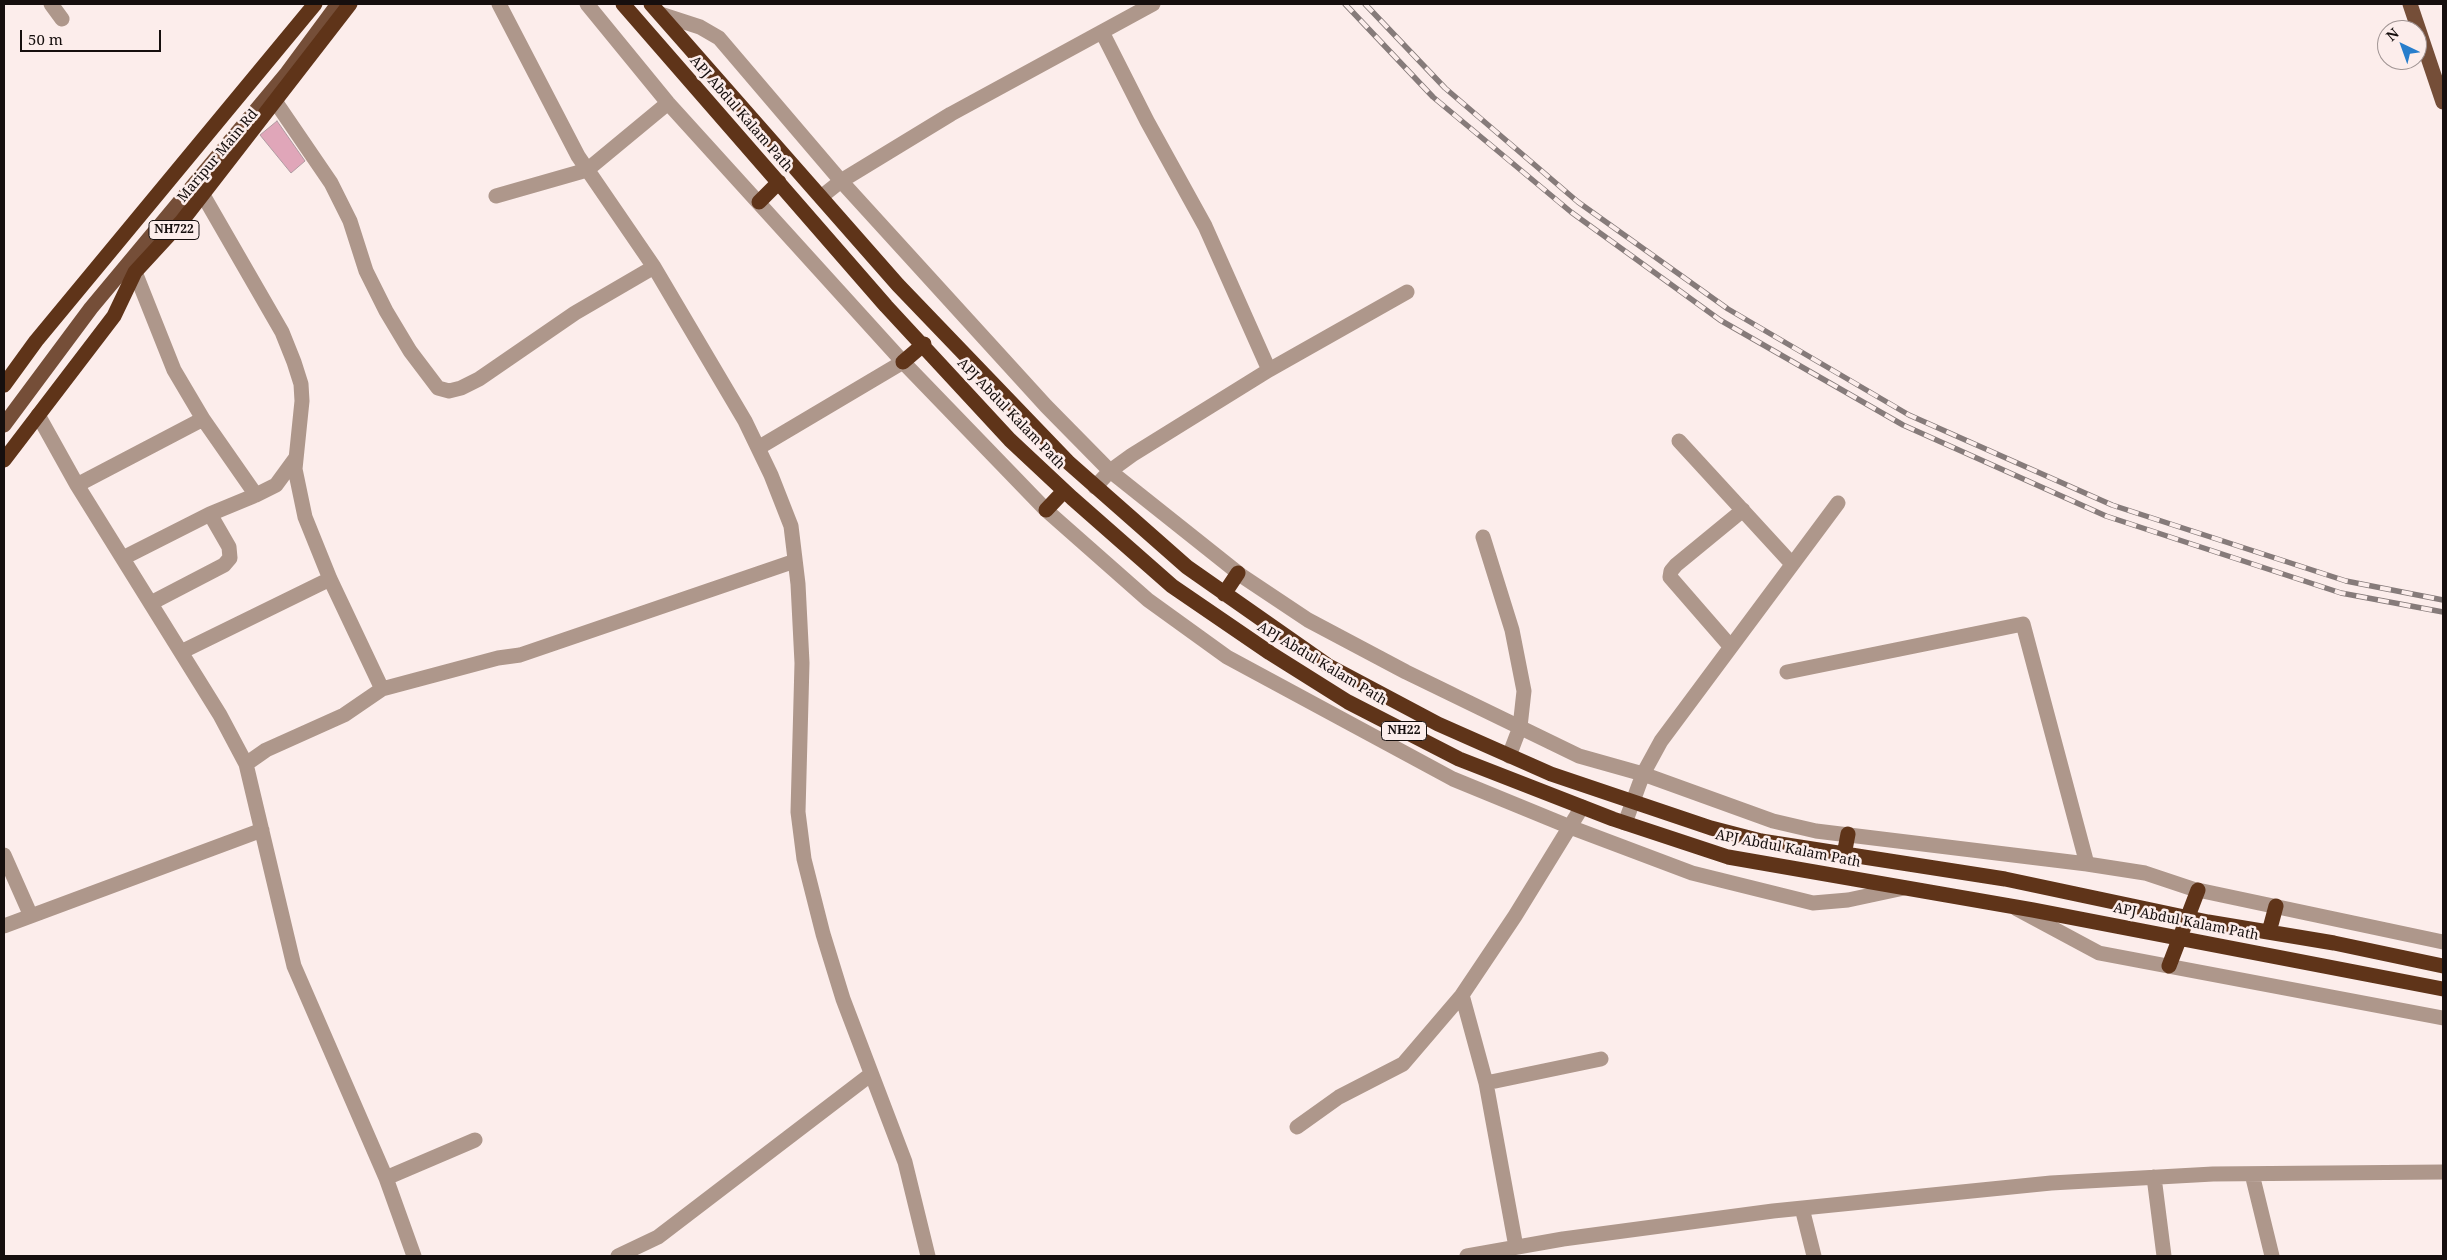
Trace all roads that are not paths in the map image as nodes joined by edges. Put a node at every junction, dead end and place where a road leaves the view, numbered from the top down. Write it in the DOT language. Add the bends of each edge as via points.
graph roads {
  1 [pos="51,4"];
  2 [pos="316,4"];
  3 [pos="338,4"];
  4 [pos="350,4"];
  5 [pos="498,4"];
  6 [pos="587,4"];
  7 [pos="623,4"];
  8 [pos="1153,4"];
  9 [pos="2410,4"];
  10 [pos="656,9"];
  11 [pos="62,19"];
  12 [pos="1102,32"];
  13 [pos="275,101"];
  14 [pos="2443,102"];
  15 [pos="668,103"];
  16 [pos="587,170"];
  17 [pos="841,181"];
  18 [pos="779,182"];
  19 [pos="203,195"];
  20 [pos="496,196"];
  21 [pos="821,197"];
  22 [pos="759,202"];
  23 [pos="654,267"];
  24 [pos="135,272"];
  25 [pos="1406,292"];
  26 [pos="924,344"];
  27 [pos="903,362"];
  28 [pos="1268,370"];
  29 [pos="4,385"];
  30 [pos="38,415"];
  31 [pos="203,419"];
  32 [pos="4,425"];
  33 [pos="1680,441"];
  34 [pos="758,448"];
  35 [pos="295,459"];
  36 [pos="4,460"];
  37 [pos="1110,471"];
  38 [pos="77,485"];
  39 [pos="1095,487"];
  40 [pos="1064,491"];
  41 [pos="256,495"];
  42 [pos="1838,503"];
  43 [pos="1046,510"];
  44 [pos="1743,510"];
  45 [pos="210,514"];
  46 [pos="1483,537"];
  47 [pos="123,558"];
  48 [pos="795,561"];
  49 [pos="1792,564"];
  50 [pos="1238,573"];
  51 [pos="330,580"];
  52 [pos="1224,594"];
  53 [pos="151,603"];
  54 [pos="1730,646"];
  55 [pos="181,652"];
  56 [pos="1787,672"];
  57 [pos="382,689"];
  58 [pos="1520,727"];
  59 [pos="1509,756"];
  60 [pos="246,764"];
  61 [pos="1643,774"];
  62 [pos="1632,802"];
  63 [pos="1582,807"];
  64 [pos="1625,823"];
  65 [pos="1570,827"];
  66 [pos="262,830"];
  67 [pos="1848,834"];
  68 [pos="4,855"];
  69 [pos="1844,855"];
  70 [pos="2087,864"];
  71 [pos="1904,888"];
  72 [pos="2051,888"];
  73 [pos="2198,890"];
  74 [pos="2276,906"];
  75 [pos="2014,907"];
  76 [pos="2045,912"];
  77 [pos="31,916"];
  78 [pos="2188,917"];
  79 [pos="4,926"];
  80 [pos="2269,932"];
  81 [pos="2180,938"];
  82 [pos="2443,942"];
  83 [pos="2169,966"];
  84 [pos="2443,966"];
  85 [pos="2443,989"];
  86 [pos="1462,995"];
  87 [pos="2443,1018"];
  88 [pos="1601,1059"];
  89 [pos="870,1075"];
  90 [pos="1486,1084"];
  91 [pos="1297,1127"];
  92 [pos="475,1140"];
  93 [pos="2443,1172"];
  94 [pos="2252,1174"];
  95 [pos="2154,1177"];
  96 [pos="386,1178"];
  97 [pos="1802,1208"];
  98 [pos="1516,1247"];
  99 [pos="414,1256"];
  100 [pos="618,1256"];
  101 [pos="928,1256"];
  102 [pos="1467,1256"];
  103 [pos="1814,1256"];
  104 [pos="2164,1256"];
  105 [pos="2272,1256"];
  1 -- 11 [label="street"];
  2 -- 29 [label="highway, NH722"];
  3 -- 32 [label="main road, Maripur Main Rd" via="287,73 91,308"];
  4 -- 13 [label="highway, NH722"];
  5 -- 16 [label="street"];
  6 -- 15 [label="street, NH22"];
  7 -- 18 [label="highway, APJ Abdul Kalam Path / NH22"];
  8 -- 12 [label="street"];
  9 -- 14 [label="main road"];
  10 -- 17 [label="street, NH22" via="719,38"];
  10 -- 21 [label="highway, APJ Abdul Kalam Path / NH22"];
  12 -- 17 [label="street" via="951,114"];
  12 -- 28 [label="street" via="1205,226"];
  13 -- 19 [label="highway, NH722"];
  13 -- 23 [label="street" via="331,183 350,221 366,271 386,311 438,388 449,391 479,379 575,313"];
  15 -- 16 [label="street"];
  15 -- 22 [label="street, NH22"];
  16 -- 20 [label="street"];
  16 -- 23 [label="street"];
  17 -- 21 [label="street"];
  17 -- 37 [label="street, NH22" via="1046,406"];
  18 -- 22 [label="highway"];
  18 -- 26 [label="highway, APJ Abdul Kalam Path / NH22" via="886,306"];
  19 -- 24 [label="highway, NH722"];
  19 -- 35 [label="street" via="282,332 294,362 302,401"];
  21 -- 39 [label="highway, APJ Abdul Kalam Path / NH22" via="927,316"];
  22 -- 27 [label="street, NH22"];
  23 -- 34 [label="street"];
  24 -- 30 [label="highway, NH722" via="114,316"];
  24 -- 31 [label="street" via="174,370"];
  25 -- 28 [label="street"];
  26 -- 27 [label="highway"];
  26 -- 40 [label="highway, APJ Abdul Kalam Path / NH22" via="1010,440"];
  27 -- 34 [label="street"];
  27 -- 43 [label="street, NH22"];
  28 -- 37 [label="street"];
  30 -- 36 [label="highway, NH722"];
  30 -- 38 [label="street"];
  31 -- 38 [label="street"];
  31 -- 41 [label="street"];
  33 -- 44 [label="street"];
  34 -- 48 [label="street" via="790,526"];
  35 -- 41 [label="street" via="276,485"];
  35 -- 51 [label="street" via="304,517"];
  37 -- 39 [label="street"];
  37 -- 50 [label="street, NH22"];
  38 -- 47 [label="street"];
  39 -- 52 [label="highway, APJ Abdul Kalam Path / NH22" via="1143,531"];
  40 -- 43 [label="highway"];
  40 -- 63 [label="highway, APJ Abdul Kalam Path / NH22" via="1172,586 1348,702 1459,759"];
  41 -- 45 [label="street"];
  42 -- 49 [label="street"];
  43 -- 65 [label="street, NH22" via="1148,600 1227,657 1453,780"];
  44 -- 49 [label="street"];
  44 -- 54 [label="street" via="1676,565 1670,578"];
  45 -- 47 [label="street"];
  45 -- 53 [label="street" via="229,547 230,558 224,565"];
  46 -- 58 [label="street" via="1512,630 1524,691"];
  47 -- 53 [label="street"];
  48 -- 57 [label="street" via="520,655"];
  48 -- 89 [label="street" via="802,663 798,812 804,859 826,943"];
  49 -- 54 [label="street"];
  50 -- 52 [label="highway"];
  50 -- 58 [label="street, NH22" via="1308,620"];
  51 -- 55 [label="street"];
  51 -- 57 [label="street"];
  52 -- 59 [label="highway, APJ Abdul Kalam Path / NH22" via="1327,665 1438,724"];
  53 -- 55 [label="street"];
  54 -- 61 [label="street" via="1661,741"];
  55 -- 60 [label="street"];
  56 -- 70 [label="street" via="2023,624"];
  57 -- 60 [label="street" via="344,714 266,750"];
  58 -- 59 [label="street"];
  58 -- 61 [label="street, NH22" via="1579,756"];
  59 -- 62 [label="highway, APJ Abdul Kalam Path / NH22"];
  60 -- 66 [label="street"];
  61 -- 62 [label="street"];
  61 -- 67 [label="street, NH22" via="1772,821"];
  62 -- 64 [label="street"];
  62 -- 69 [label="highway, APJ Abdul Kalam Path / NH22" via="1761,841"];
  63 -- 64 [label="highway, APJ Abdul Kalam Path / NH22"];
  63 -- 65 [label="street"];
  64 -- 71 [label="highway, APJ Abdul Kalam Path / NH22" via="1728,857"];
  65 -- 71 [label="street, NH22" via="1692,873 1812,903 1848,900"];
  65 -- 86 [label="street"];
  66 -- 77 [label="street"];
  66 -- 96 [label="street" via="294,966"];
  67 -- 69 [label="highway"];
  67 -- 70 [label="street, NH22"];
  68 -- 77 [label="street"];
  69 -- 72 [label="highway, APJ Abdul Kalam Path / NH22"];
  70 -- 73 [label="street, NH22" via="2145,873"];
  71 -- 75 [label="highway, APJ Abdul Kalam Path / NH22"];
  72 -- 76 [label="highway"];
  72 -- 78 [label="highway, APJ Abdul Kalam Path / NH22"];
  73 -- 74 [label="street, NH22"];
  73 -- 78 [label="highway"];
  74 -- 80 [label="highway"];
  74 -- 82 [label="street, NH22"];
  75 -- 76 [label="highway, APJ Abdul Kalam Path / NH22"];
  75 -- 83 [label="street, NH22" via="2099,953"];
  76 -- 81 [label="highway, APJ Abdul Kalam Path / NH22"];
  77 -- 79 [label="street"];
  78 -- 80 [label="highway, APJ Abdul Kalam Path / NH22"];
  78 -- 81 [label="highway"];
  80 -- 84 [label="highway, APJ Abdul Kalam Path / NH22"];
  81 -- 83 [label="highway"];
  81 -- 85 [label="highway, APJ Abdul Kalam Path / NH22"];
  83 -- 87 [label="street, NH22"];
  86 -- 90 [label="street"];
  86 -- 91 [label="street" via="1403,1064 1339,1097"];
  88 -- 90 [label="street"];
  89 -- 100 [label="street" via="658,1238"];
  89 -- 101 [label="street" via="905,1162"];
  90 -- 98 [label="street"];
  92 -- 96 [label="street"];
  93 -- 94 [label="street"];
  94 -- 95 [label="street"];
  94 -- 105 [label="street"];
  95 -- 97 [label="street" via="2051,1183"];
  95 -- 104 [label="street"];
  96 -- 99 [label="street"];
  97 -- 98 [label="street"];
  97 -- 103 [label="street"];
  98 -- 102 [label="street"];
}
